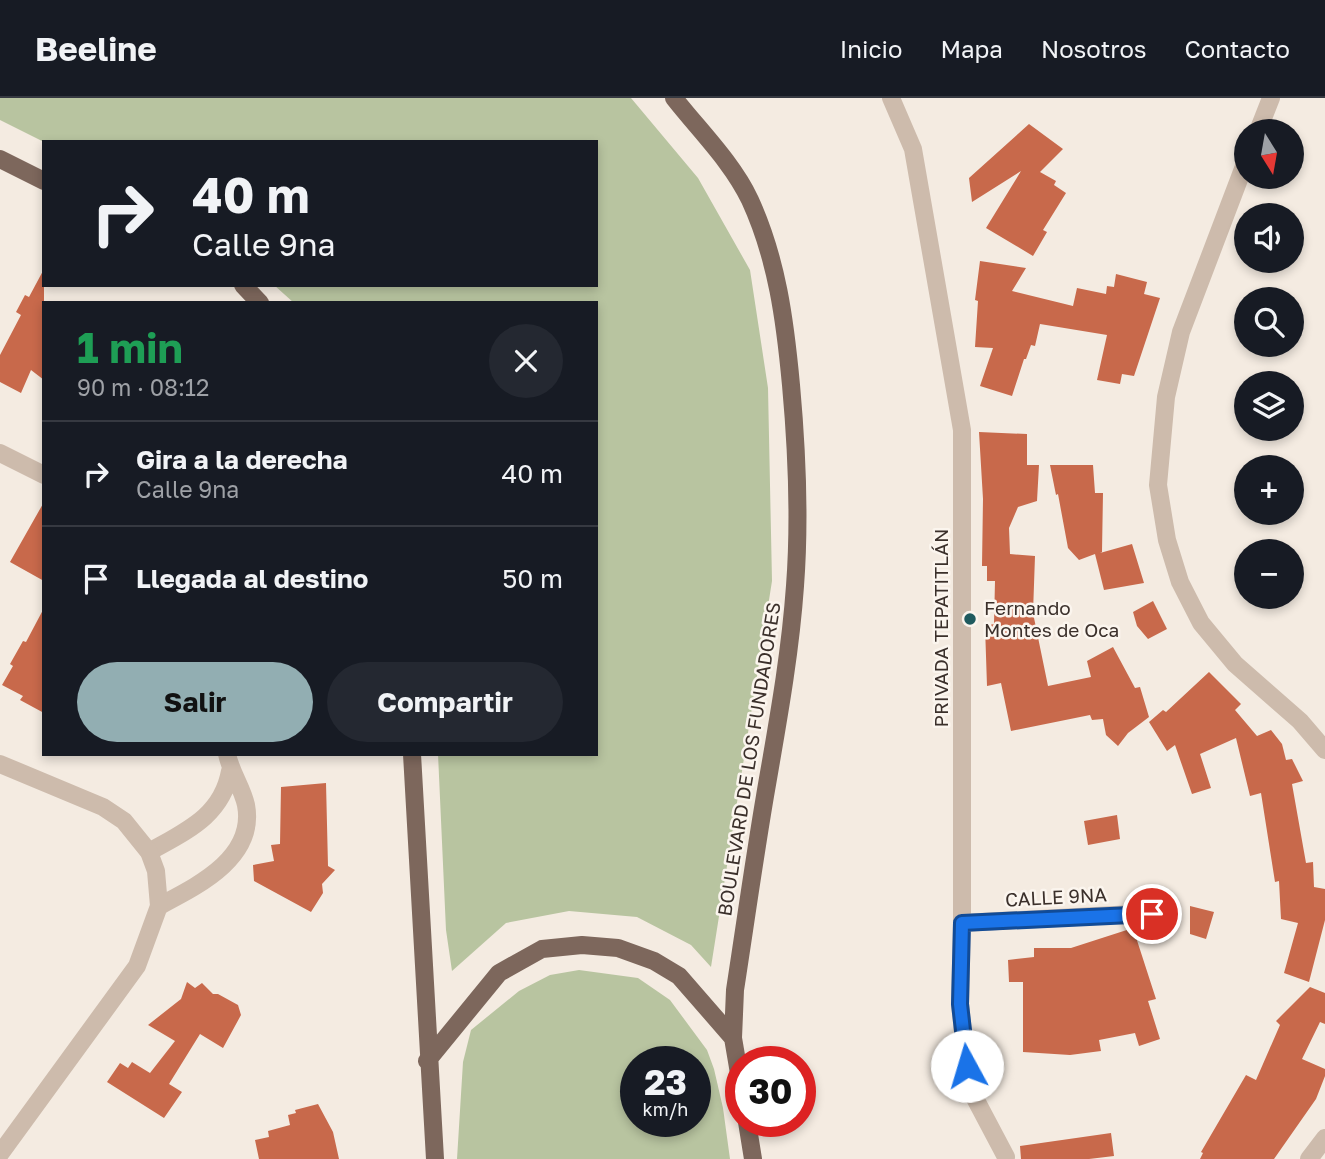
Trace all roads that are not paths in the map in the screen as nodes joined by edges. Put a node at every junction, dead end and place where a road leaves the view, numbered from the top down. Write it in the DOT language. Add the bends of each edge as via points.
graph roads {
  1 [pos="674,98"];
  2 [pos="891,98"];
  3 [pos="1271,98"];
  4 [pos="1263,119"];
  5 [pos="0,159"];
  6 [pos="42,180"];
  7 [pos="1235,189"];
  8 [pos="245,287"];
  9 [pos="258,301"];
  10 [pos="0,453"];
  11 [pos="42,474"];
  12 [pos="1325,750"];
  13 [pos="412,756"];
  14 [pos="228,763"];
  15 [pos="0,764"];
  16 [pos="149,852"];
  17 [pos="159,906"];
  18 [pos="1152,914"];
  19 [pos="962,923"];
  20 [pos="733,1038"];
  21 [pos="734,1046"];
  22 [pos="427,1061"];
  23 [pos="749,1137"];
  24 [pos="1325,1138"];
  25 [pos="0,1154"];
  26 [pos="1006,1157"];
  27 [pos="435,1159"];
  28 [pos="753,1159"];
  29 [pos="1309,1159"];
  1 -- 20 [label="main road, BOULEVARD DE LOS FUNDADORES" via="731,170 764,232 786,321 794,415 796,585 735,990"];
  2 -- 19 [label="street, PRIVADA TEPATITLÁN" via="913,149 962,430"];
  3 -- 4 [label="street"];
  5 -- 6 [label="main road"];
  7 -- 12 [label="street" via="1181,332 1166,397 1158,485 1180,582 1201,623 1235,664 1300,721"];
  8 -- 9 [label="main road"];
  10 -- 11 [label="street"];
  13 -- 22 [label="main road"];
  14 -- 16 [label="street" via="223,797 216,807"];
  14 -- 17 [label="street" via="245,802 242,841 211,876"];
  15 -- 16 [label="street" via="103,807 124,821"];
  16 -- 17 [label="street"];
  17 -- 25 [label="street" via="137,966"];
  18 -- 19 [label="street, CALLE 9NA"];
  19 -- 26 [label="street, PRIVADA TEPATITLÁN" via="960,1004 969,1087"];
  20 -- 21 [label="main road, BOULEVARD DE LOS FUNDADORES"];
  20 -- 22 [label="main road" via="679,976 618,948 582,945 542,949 499,972"];
  22 -- 27 [label="main road"];
  23 -- 28 [label="main road"];
  24 -- 29 [label="street"];
}
